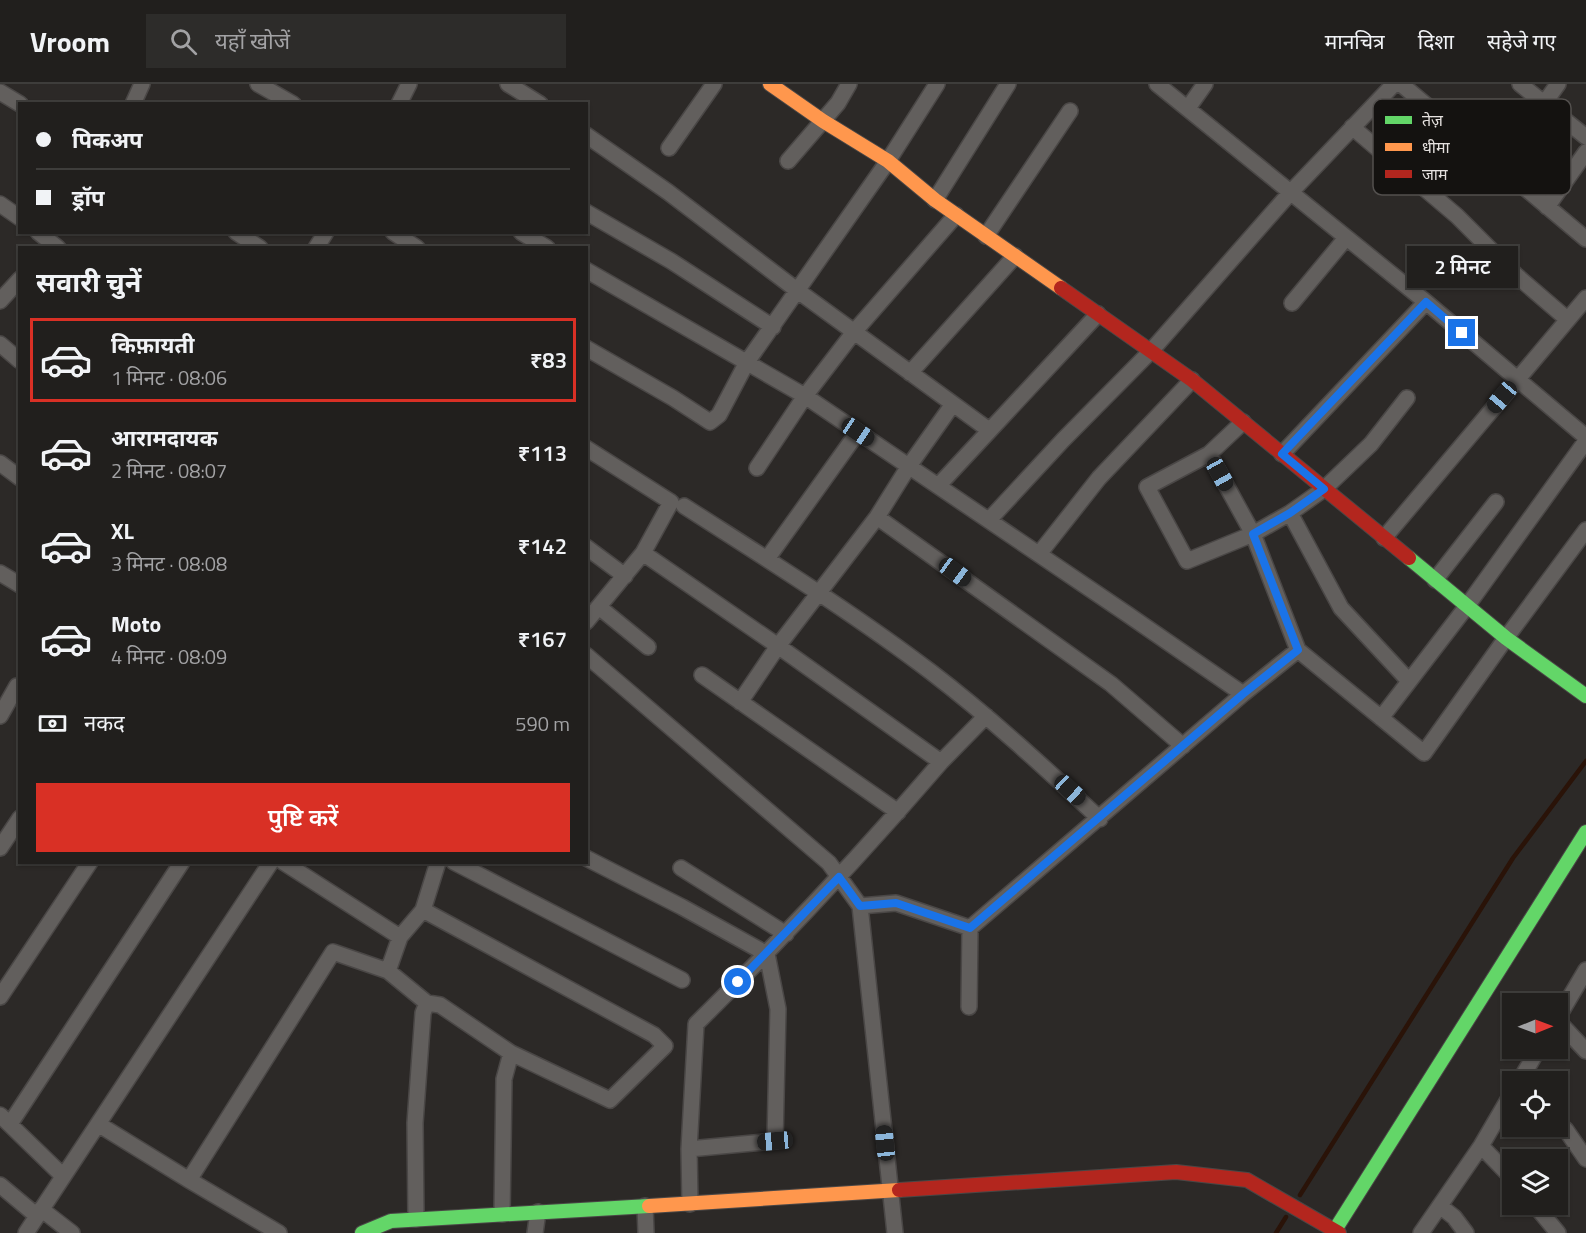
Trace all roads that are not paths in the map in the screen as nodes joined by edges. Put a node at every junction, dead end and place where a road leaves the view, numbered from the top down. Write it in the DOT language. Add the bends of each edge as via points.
graph roads {
  1 [pos="142,84"];
  2 [pos="258,84"];
  3 [pos="408,84"];
  4 [pos="508,84"];
  5 [pos="714,84"];
  6 [pos="770,84"];
  7 [pos="849,84"];
  8 [pos="937,84"];
  9 [pos="1008,84"];
  10 [pos="1157,84"];
  11 [pos="1205,84"];
  12 [pos="1394,84"];
  13 [pos="1401,84"];
  14 [pos="1520,84"];
  15 [pos="1558,84"];
  16 [pos="0,92"];
  17 [pos="532,97"];
  18 [pos="1379,99"];
  19 [pos="1419,99"];
  20 [pos="1539,99"];
  21 [pos="1547,99"];
  22 [pos="134,102"];
  23 [pos="290,102"];
  24 [pos="401,102"];
  25 [pos="18,103"];
  26 [pos="1373,106"];
  27 [pos="1188,108"];
  28 [pos="1070,111"];
  29 [pos="823,121"];
  30 [pos="1571,125"];
  31 [pos="1352,127"];
  32 [pos="588,136"];
  33 [pos="1586,137"];
  34 [pos="1373,145"];
  35 [pos="669,148"];
  36 [pos="1586,152"];
  37 [pos="788,161"];
  38 [pos="888,161"];
  39 [pos="1571,173"];
  40 [pos="1290,193"];
  41 [pos="1432,195"];
  42 [pos="1533,195"];
  43 [pos="1556,195"];
  44 [pos="935,200"];
  45 [pos="0,204"];
  46 [pos="1547,207"];
  47 [pos="588,213"];
  48 [pos="956,215"];
  49 [pos="18,217"];
  50 [pos="239,234"];
  51 [pos="396,234"];
  52 [pos="524,234"];
  53 [pos="986,236"];
  54 [pos="1347,238"];
  55 [pos="1586,239"];
  56 [pos="257,246"];
  57 [pos="414,246"];
  58 [pos="544,246"];
  59 [pos="1015,256"];
  60 [pos="588,271"];
  61 [pos="18,281"];
  62 [pos="798,291"];
  63 [pos="1586,298"];
  64 [pos="0,302"];
  65 [pos="1426,302"];
  66 [pos="1292,303"];
  67 [pos="1098,314"];
  68 [pos="1567,319"];
  69 [pos="772,327"];
  70 [pos="854,332"];
  71 [pos="0,344"];
  72 [pos="588,349"];
  73 [pos="1151,351"];
  74 [pos="18,359"];
  75 [pos="747,362"];
  76 [pos="910,373"];
  77 [pos="1192,380"];
  78 [pos="1517,380"];
  79 [pos="805,396"];
  80 [pos="1407,398"];
  81 [pos="953,405"];
  82 [pos="1244,422"];
  83 [pos="989,430"];
  84 [pos="858,432"];
  85 [pos="1586,439"];
  86 [pos="588,449"];
  87 [pos="1209,454"];
  88 [pos="1282,454"];
  89 [pos="0,463"];
  90 [pos="909,466"];
  91 [pos="757,468"];
  92 [pos="18,476"];
  93 [pos="938,486"];
  94 [pos="1324,489"];
  95 [pos="1496,502"];
  96 [pos="684,506"];
  97 [pos="1290,513"];
  98 [pos="877,517"];
  99 [pos="989,520"];
  100 [pos="1586,530"];
  101 [pos="1253,534"];
  102 [pos="1384,538"];
  103 [pos="588,548"];
  104 [pos="643,553"];
  105 [pos="1039,554"];
  106 [pos="767,559"];
  107 [pos="1,576"];
  108 [pos="625,576"];
  109 [pos="1435,580"];
  110 [pos="18,584"];
  111 [pos="819,592"];
  112 [pos="1467,606"];
  113 [pos="599,607"];
  114 [pos="588,620"];
  115 [pos="1506,638"];
  116 [pos="778,646"];
  117 [pos="648,647"];
  118 [pos="1298,650"];
  119 [pos="588,657"];
  120 [pos="702,675"];
  121 [pos="1409,681"];
  122 [pos="18,686"];
  123 [pos="1243,694"];
  124 [pos="1586,696"];
  125 [pos="740,702"];
  126 [pos="0,716"];
  127 [pos="986,716"];
  128 [pos="1381,718"];
  129 [pos="1183,746"];
  130 [pos="941,762"];
  131 [pos="898,812"];
  132 [pos="1100,819"];
  133 [pos="18,821"];
  134 [pos="1586,832"];
  135 [pos="0,848"];
  136 [pos="588,859"];
  137 [pos="89,864"];
  138 [pos="181,864"];
  139 [pos="270,864"];
  140 [pos="287,864"];
  141 [pos="437,864"];
  142 [pos="458,864"];
  143 [pos="681,868"];
  144 [pos="839,877"];
  145 [pos="860,906"];
  146 [pos="423,910"];
  147 [pos="970,928"];
  148 [pos="786,934"];
  149 [pos="400,937"];
  150 [pos="767,954"];
  151 [pos="388,971"];
  152 [pos="1585,973"];
  153 [pos="682,980"];
  154 [pos="0,997"];
  155 [pos="1568,1001"];
  156 [pos="427,1003"];
  157 [pos="969,1007"];
  158 [pos="1568,1031"];
  159 [pos="1586,1051"];
  160 [pos="511,1053"];
  161 [pos="1502,1110"];
  162 [pos="5,1119"];
  163 [pos="98,1124"];
  164 [pos="1568,1133"];
  165 [pos="1481,1146"];
  166 [pos="689,1149"];
  167 [pos="1586,1159"];
  168 [pos="1502,1168"];
  169 [pos="63,1176"];
  170 [pos="189,1180"];
  171 [pos="0,1185"];
  172 [pos="890,1190"];
  173 [pos="690,1204"];
  174 [pos="645,1206"];
  175 [pos="1440,1206"];
  176 [pos="39,1212"];
  177 [pos="538,1212"];
  178 [pos="502,1214"];
  179 [pos="1543,1215"];
  180 [pos="448,1217"];
  181 [pos="416,1219"];
  182 [pos="1336,1232"];
  183 [pos="26,1233"];
  184 [pos="72,1233"];
  185 [pos="279,1233"];
  186 [pos="362,1233"];
  187 [pos="445,1233"];
  188 [pos="535,1233"];
  189 [pos="646,1233"];
  190 [pos="895,1233"];
  191 [pos="1421,1233"];
  192 [pos="1466,1233"];
  193 [pos="1558,1233"];
  1 -- 22 [label="street"];
  2 -- 23 [label="street"];
  3 -- 24 [label="street"];
  4 -- 17 [label="street"];
  5 -- 35 [label="street"];
  6 -- 29 [label="street"];
  7 -- 29 [label="street"];
  8 -- 38 [label="street"];
  9 -- 44 [label="street"];
  10 -- 27 [label="street"];
  11 -- 27 [label="street"];
  12 -- 18 [label="street"];
  13 -- 19 [label="street"];
  14 -- 20 [label="street"];
  15 -- 21 [label="street"];
  16 -- 25 [label="street"];
  26 -- 31 [label="street"];
  27 -- 40 [label="street"];
  28 -- 53 [label="street"];
  29 -- 37 [label="street"];
  29 -- 38 [label="street"];
  30 -- 33 [label="street"];
  31 -- 34 [label="street"];
  31 -- 40 [label="street"];
  32 -- 62 [label="street"];
  36 -- 39 [label="street"];
  38 -- 44 [label="street"];
  38 -- 62 [label="street"];
  40 -- 54 [label="street"];
  40 -- 73 [label="street"];
  41 -- 68 [label="street"];
  42 -- 46 [label="street"];
  43 -- 46 [label="street"];
  44 -- 48 [label="street"];
  45 -- 49 [label="street"];
  46 -- 55 [label="street"];
  47 -- 69 [label="street"];
  48 -- 53 [label="street"];
  48 -- 70 [label="street"];
  50 -- 56 [label="street"];
  51 -- 57 [label="street"];
  52 -- 58 [label="street"];
  53 -- 59 [label="street"];
  54 -- 65 [label="street"];
  54 -- 66 [label="street"];
  59 -- 67 [label="street"];
  59 -- 76 [label="street"];
  60 -- 75 [label="street"];
  61 -- 64 [label="street"];
  62 -- 69 [label="street"];
  62 -- 70 [label="street"];
  63 -- 68 [label="street"];
  65 -- 78 [label="street"];
  65 -- 88 [label="street"];
  67 -- 73 [label="street"];
  67 -- 83 [label="street"];
  68 -- 78 [label="street"];
  69 -- 75 [label="street"];
  70 -- 76 [label="street"];
  70 -- 79 [label="street"];
  71 -- 74 [label="street"];
  72 -- 75 [label="street" via="710,422 719,415"];
  73 -- 77 [label="street"];
  73 -- 99 [label="street"];
  75 -- 79 [label="street"];
  76 -- 81 [label="street"];
  77 -- 82 [label="street"];
  77 -- 105 [label="street" via="1100,478"];
  78 -- 85 [label="street"];
  78 -- 102 [label="street"];
  79 -- 84 [label="street"];
  79 -- 91 [label="street"];
  80 -- 94 [label="street" via="1371,444"];
  81 -- 83 [label="street"];
  81 -- 90 [label="street"];
  82 -- 87 [label="street"];
  82 -- 88 [label="street"];
  83 -- 93 [label="street"];
  84 -- 90 [label="street"];
  84 -- 106 [label="street"];
  85 -- 112 [label="street"];
  86 -- 104 [label="street" via="670,502"];
  87 -- 101 [label="street"];
  87 -- 101 [label="street" via="1147,487 1186,561"];
  88 -- 94 [label="street"];
  89 -- 92 [label="street"];
  90 -- 93 [label="street"];
  90 -- 98 [label="street"];
  93 -- 99 [label="street"];
  94 -- 97 [label="street"];
  94 -- 102 [label="street"];
  95 -- 109 [label="street"];
  96 -- 106 [label="street"];
  97 -- 101 [label="street"];
  97 -- 121 [label="street" via="1341,608"];
  98 -- 111 [label="street"];
  98 -- 129 [label="street" via="1111,684"];
  99 -- 105 [label="street"];
  100 -- 115 [label="street"];
  101 -- 118 [label="street"];
  102 -- 109 [label="street"];
  103 -- 108 [label="street"];
  104 -- 108 [label="street"];
  104 -- 116 [label="street"];
  105 -- 123 [label="street"];
  106 -- 111 [label="street"];
  107 -- 110 [label="street"];
  108 -- 113 [label="street"];
  109 -- 112 [label="street"];
  111 -- 116 [label="street"];
  111 -- 127 [label="street"];
  112 -- 115 [label="street"];
  112 -- 121 [label="street"];
  113 -- 114 [label="street"];
  113 -- 117 [label="street"];
  115 -- 124 [label="street"];
  115 -- 128 [label="street" via="1424,753"];
  116 -- 125 [label="street"];
  116 -- 130 [label="street"];
  118 -- 123 [label="street"];
  118 -- 128 [label="street"];
  119 -- 144 [label="street" via="829,863"];
  120 -- 125 [label="street"];
  121 -- 128 [label="street"];
  122 -- 126 [label="street"];
  123 -- 129 [label="street"];
  125 -- 131 [label="street"];
  127 -- 130 [label="street"];
  127 -- 132 [label="street"];
  129 -- 132 [label="street"];
  130 -- 131 [label="street"];
  131 -- 144 [label="street"];
  132 -- 147 [label="street"];
  133 -- 135 [label="street"];
  134 -- 182 [label="street"];
  136 -- 150 [label="street"];
  137 -- 154 [label="street"];
  138 -- 162 [label="street"];
  139 -- 163 [label="street"];
  140 -- 149 [label="street"];
  141 -- 146 [label="street"];
  142 -- 153 [label="street"];
  143 -- 148 [label="street"];
  144 -- 145 [label="street"];
  144 -- 148 [label="street"];
  145 -- 147 [label="street" via="896,903"];
  145 -- 172 [label="street"];
  146 -- 149 [label="street"];
  146 -- 160 [label="street" via="654,1035 665,1046 610,1100"];
  147 -- 157 [label="street"];
  148 -- 150 [label="street"];
  149 -- 151 [label="street"];
  150 -- 166 [label="street" via="696,1024"];
  150 -- 166 [label="street" via="778,1009 775,1141"];
  151 -- 156 [label="street"];
  151 -- 170 [label="street" via="333,952"];
  152 -- 155 [label="street"];
  156 -- 160 [label="street" via="440,1005"];
  156 -- 181 [label="street" via="414,1123"];
  158 -- 159 [label="street"];
  160 -- 178 [label="street" via="504,1079"];
  161 -- 165 [label="street"];
  162 -- 169 [label="street"];
  163 -- 169 [label="street"];
  163 -- 170 [label="street"];
  164 -- 167 [label="street"];
  165 -- 168 [label="street"];
  165 -- 175 [label="street"];
  166 -- 173 [label="street"];
  169 -- 176 [label="street"];
  170 -- 185 [label="street"];
  171 -- 176 [label="street"];
  172 -- 173 [label="street"];
  172 -- 182 [label="street" via="1176,1172 1247,1180"];
  172 -- 190 [label="street"];
  173 -- 174 [label="street"];
  174 -- 177 [label="street"];
  174 -- 189 [label="street"];
  175 -- 191 [label="street"];
  175 -- 192 [label="street"];
  176 -- 183 [label="street"];
  176 -- 184 [label="street"];
  177 -- 178 [label="street"];
  177 -- 188 [label="street"];
  178 -- 180 [label="street"];
  179 -- 193 [label="street"];
  180 -- 181 [label="street"];
  180 -- 187 [label="street"];
  181 -- 186 [label="street" via="391,1221"];
}
